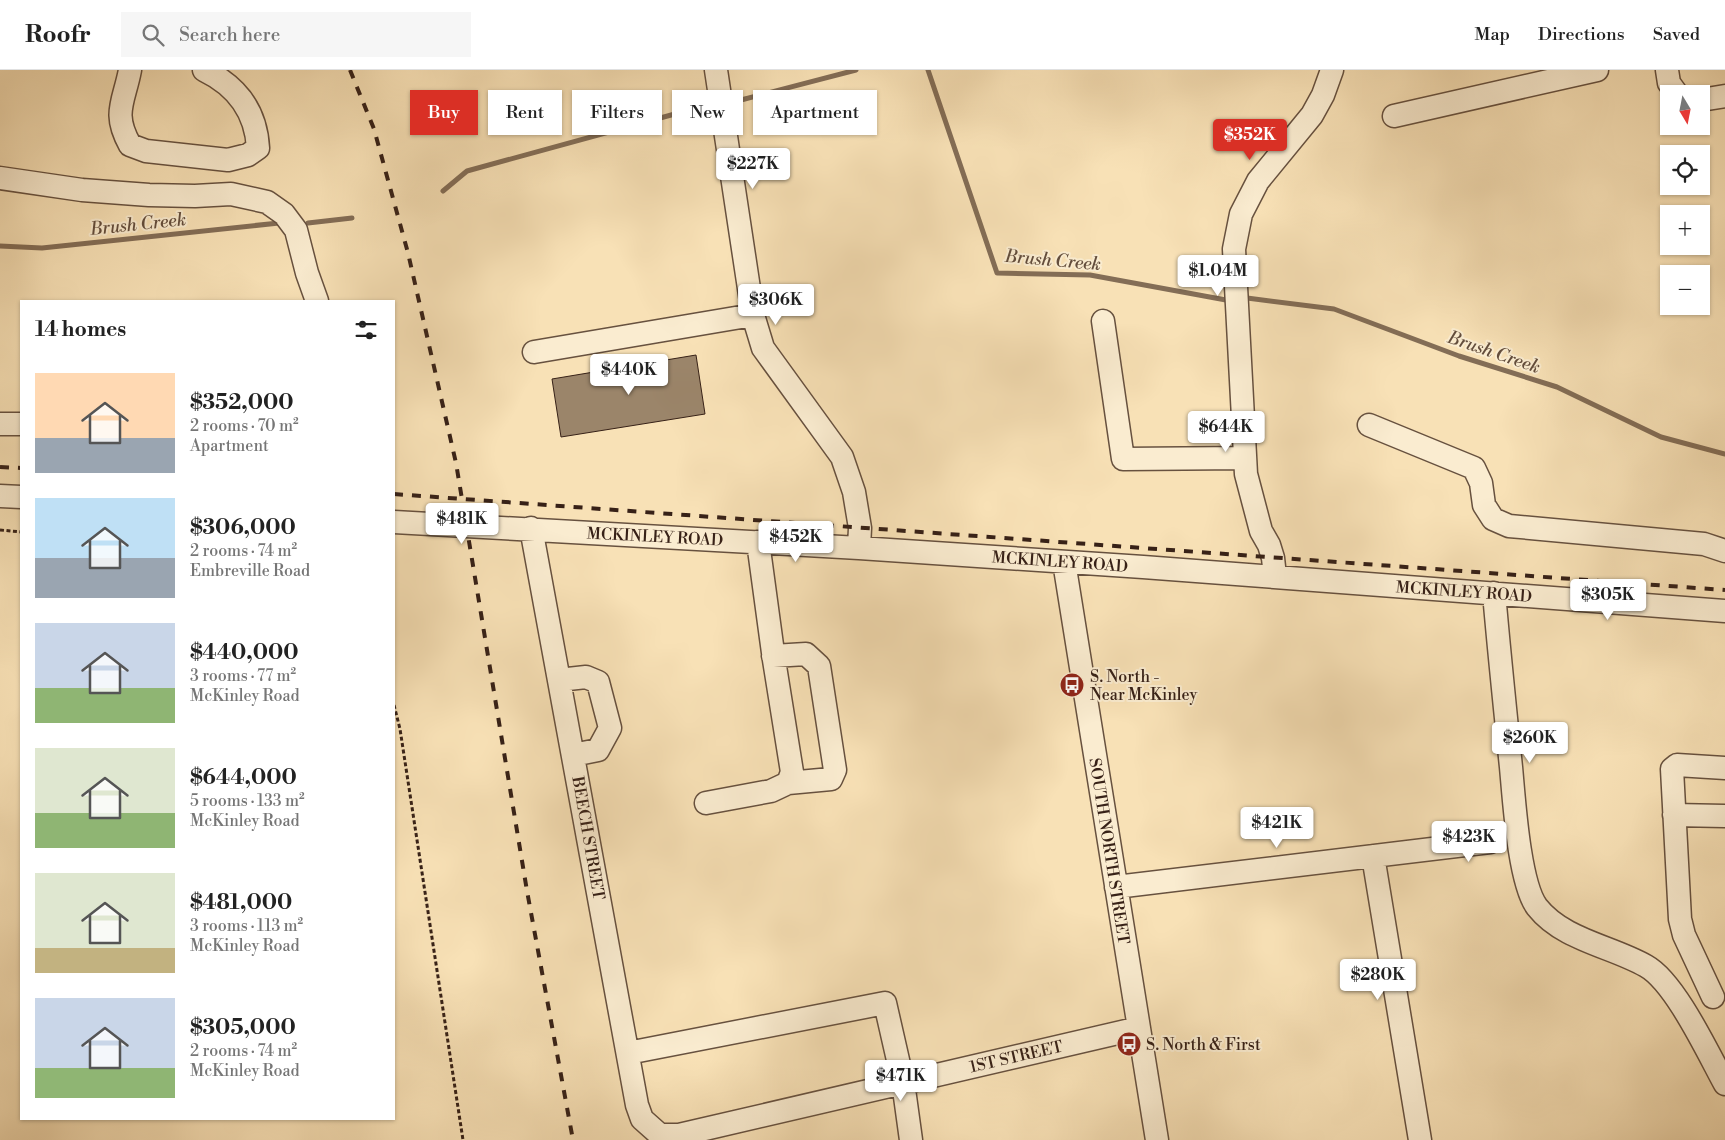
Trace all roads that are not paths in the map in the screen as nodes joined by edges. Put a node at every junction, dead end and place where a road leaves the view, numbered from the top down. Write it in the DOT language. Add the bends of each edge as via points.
graph roads {
  1 [pos="130,70"];
  2 [pos="204,70"];
  3 [pos="716,70"];
  4 [pos="1332,70"];
  5 [pos="1596,70"];
  6 [pos="1667,70"];
  7 [pos="1670,85"];
  8 [pos="1725,96"];
  9 [pos="1710,98"];
  10 [pos="1394,116"];
  11 [pos="0,178"];
  12 [pos="317,300"];
  13 [pos="753,315"];
  14 [pos="1103,321"];
  15 [pos="534,352"];
  16 [pos="0,424"];
  17 [pos="20,424"];
  18 [pos="1369,424"];
  19 [pos="1244,458"];
  20 [pos="0,496"];
  21 [pos="20,497"];
  22 [pos="395,522"];
  23 [pos="532,528"];
  24 [pos="758,542"];
  25 [pos="860,548"];
  26 [pos="1725,551"];
  27 [pos="1064,562"];
  28 [pos="1275,576"];
  29 [pos="1494,593"];
  30 [pos="1725,611"];
  31 [pos="773,656"];
  32 [pos="560,680"];
  33 [pos="573,755"];
  34 [pos="1725,768"];
  35 [pos="788,782"];
  36 [pos="706,803"];
  37 [pos="1674,815"];
  38 [pos="1725,816"];
  39 [pos="1490,842"];
  40 [pos="1373,856"];
  41 [pos="1116,888"];
  42 [pos="1719,996"];
  43 [pos="1677,999"];
  44 [pos="1138,1028"];
  45 [pos="628,1053"];
  46 [pos="903,1082"];
  47 [pos="1725,1084"];
  48 [pos="660,1137"];
  49 [pos="912,1140"];
  50 [pos="1157,1140"];
  51 [pos="1420,1140"];
  1 -- 2 [label="street" via="120,117 122,130 130,144 146,151 228,160 248,155 258,148 257,130 247,106 219,77"];
  3 -- 13 [label="street"];
  4 -- 19 [label="street" via="1312,115 1258,181 1241,214 1234,256"];
  5 -- 10 [label="street"];
  6 -- 7 [label="street"];
  8 -- 9 [label="street"];
  11 -- 12 [label="street" via="82,190 150,195 230,194 267,202 284,214 296,230"];
  13 -- 15 [label="street"];
  13 -- 25 [label="street" via="763,348 842,457 854,492"];
  14 -- 19 [label="street" via="1122,459"];
  16 -- 17 [label="street"];
  18 -- 26 [label="street" via="1474,468 1481,483 1484,505 1493,519 1509,526 1704,544"];
  19 -- 28 [label="street" via="1260,531 1269,545"];
  20 -- 21 [label="street"];
  22 -- 23 [label="street, MCKINLEY ROAD"];
  23 -- 24 [label="street, MCKINLEY ROAD"];
  23 -- 32 [label="street, BEECH STREET"];
  24 -- 25 [label="street, MCKINLEY ROAD"];
  24 -- 31 [label="street"];
  25 -- 27 [label="street, MCKINLEY ROAD"];
  27 -- 28 [label="street, MCKINLEY ROAD"];
  27 -- 41 [label="street, SOUTH NORTH STREET"];
  28 -- 29 [label="street, MCKINLEY ROAD"];
  29 -- 30 [label="street, MCKINLEY ROAD"];
  29 -- 43 [label="street" via="1518,836 1527,886 1536,906 1552,922 1574,935 1646,966 1661,977"];
  31 -- 35 [label="street" via="792,772"];
  31 -- 35 [label="street" via="806,654 819,666 835,770 831,779"];
  32 -- 33 [label="street, BEECH STREET"];
  32 -- 33 [label="street" via="586,677 598,682 610,728 598,750"];
  33 -- 45 [label="street, BEECH STREET"];
  34 -- 37 [label="street" via="1677,765 1672,769"];
  35 -- 36 [label="street" via="771,791"];
  37 -- 38 [label="street"];
  37 -- 42 [label="street" via="1680,919 1684,935"];
  39 -- 40 [label="street"];
  40 -- 41 [label="street"];
  40 -- 51 [label="street"];
  41 -- 44 [label="street, SOUTH NORTH STREET"];
  42 -- 43 [label="street"];
  43 -- 47 [label="street"];
  44 -- 46 [label="street, 1ST STREET"];
  44 -- 50 [label="street, SOUTH NORTH STREET"];
  45 -- 46 [label="street" via="885,1003"];
  45 -- 48 [label="street, BEECH STREET" via="642,1119"];
  46 -- 48 [label="street, 1ST STREET"];
  46 -- 49 [label="street"];
}
